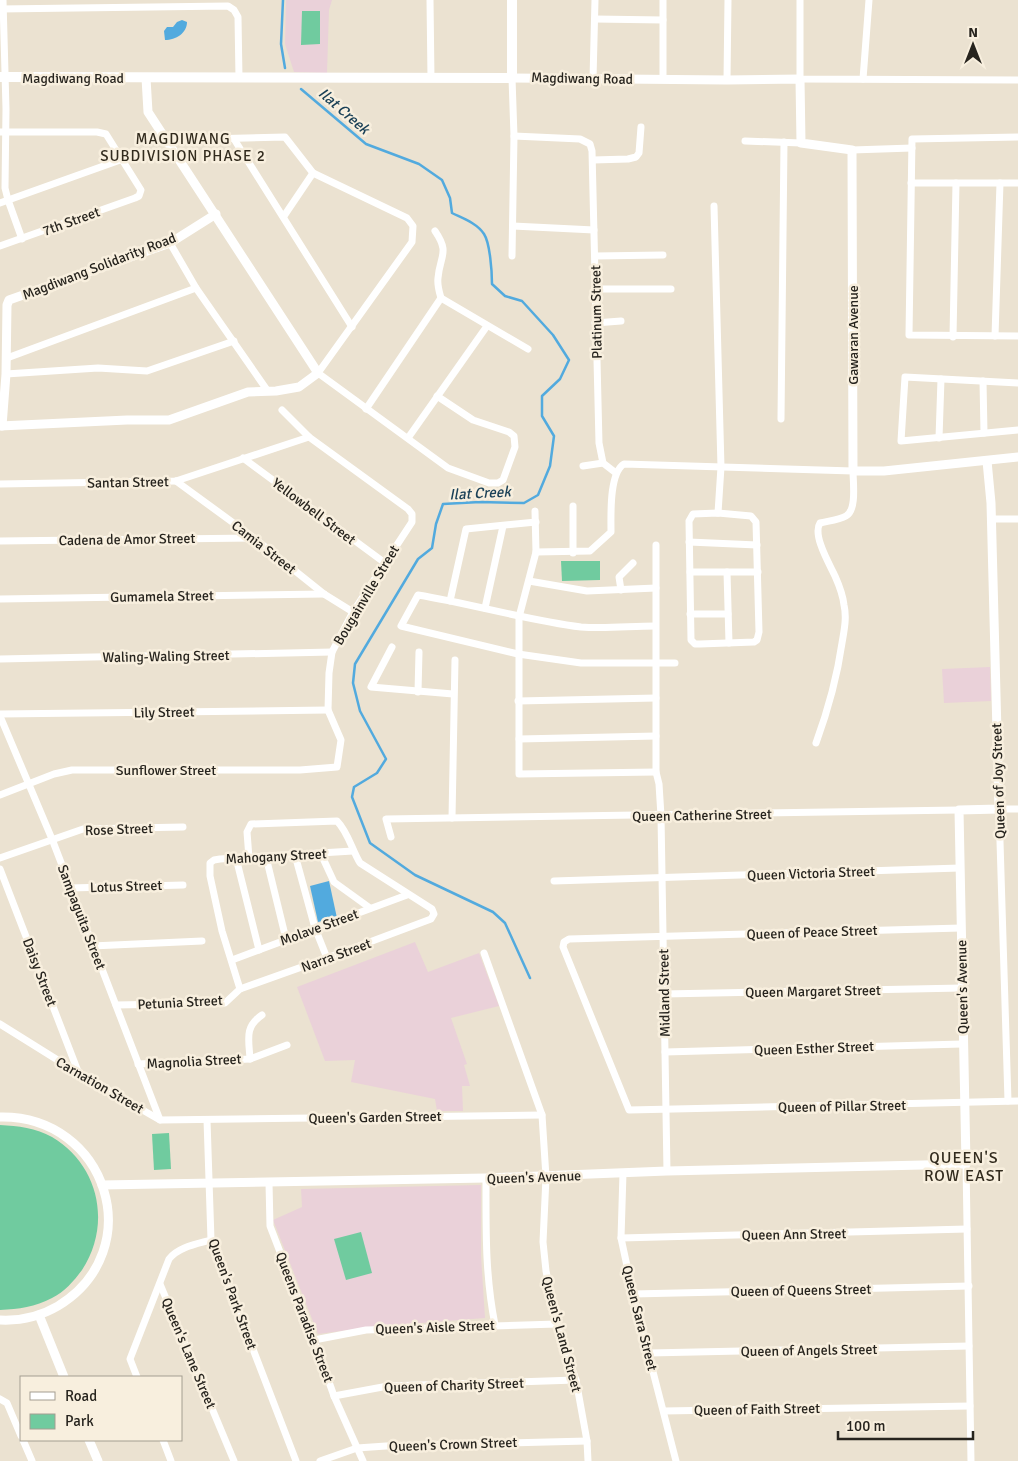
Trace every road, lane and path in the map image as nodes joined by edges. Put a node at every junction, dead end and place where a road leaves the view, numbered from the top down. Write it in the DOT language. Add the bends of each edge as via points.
graph roads {
  1 [pos="3,0"];
  2 [pos="430,0"];
  3 [pos="512,0"];
  4 [pos="595,0"];
  5 [pos="663,0"];
  6 [pos="728,0"];
  7 [pos="800,0"];
  8 [pos="870,0"];
  9 [pos="153,3"];
  10 [pos="103,4"];
  11 [pos="2,9"];
  12 [pos="595,19"];
  13 [pos="663,20"];
  14 [pos="2,77"];
  15 [pos="146,78"];
  16 [pos="239,78"];
  17 [pos="431,78"];
  18 [pos="512,78"];
  19 [pos="593,79"];
  20 [pos="663,79"];
  21 [pos="800,79"];
  22 [pos="863,79"];
  23 [pos="727,80"];
  24 [pos="1018,80"];
  25 [pos="642,127"];
  26 [pos="3,132"];
  27 [pos="514,136"];
  28 [pos="1018,137"];
  29 [pos="234,139"];
  30 [pos="167,140"];
  31 [pos="745,141"];
  32 [pos="784,142"];
  33 [pos="801,142"];
  34 [pos="912,148"];
  35 [pos="852,150"];
  36 [pos="123,159"];
  37 [pos="593,160"];
  38 [pos="313,173"];
  39 [pos="2,174"];
  40 [pos="912,183"];
  41 [pos="956,183"];
  42 [pos="1000,183"];
  43 [pos="1018,183"];
  44 [pos="8,200"];
  45 [pos="0,203"];
  46 [pos="714,206"];
  47 [pos="216,214"];
  48 [pos="284,216"];
  49 [pos="513,226"];
  50 [pos="594,230"];
  51 [pos="435,231"];
  52 [pos="22,239"];
  53 [pos="170,243"];
  54 [pos="0,246"];
  55 [pos="664,255"];
  56 [pos="512,256"];
  57 [pos="595,256"];
  58 [pos="196,288"];
  59 [pos="595,289"];
  60 [pos="671,289"];
  61 [pos="441,298"];
  62 [pos="621,321"];
  63 [pos="595,323"];
  64 [pos="487,326"];
  65 [pos="352,327"];
  66 [pos="995,336"];
  67 [pos="1018,336"];
  68 [pos="953,337"];
  69 [pos="234,340"];
  70 [pos="528,349"];
  71 [pos="7,358"];
  72 [pos="318,373"];
  73 [pos="6,374"];
  74 [pos="941,379"];
  75 [pos="983,381"];
  76 [pos="1018,383"];
  77 [pos="267,390"];
  78 [pos="437,396"];
  79 [pos="366,409"];
  80 [pos="282,410"];
  81 [pos="781,419"];
  82 [pos="1,426"];
  83 [pos="1018,430"];
  84 [pos="984,433"];
  85 [pos="309,437"];
  86 [pos="408,438"];
  87 [pos="939,438"];
  88 [pos="1018,457"];
  89 [pos="243,458"];
  90 [pos="987,461"];
  91 [pos="602,463"];
  92 [pos="584,466"];
  93 [pos="721,467"];
  94 [pos="853,471"];
  95 [pos="616,473"];
  96 [pos="176,481"];
  97 [pos="0,484"];
  98 [pos="573,506"];
  99 [pos="535,511"];
  100 [pos="718,514"];
  101 [pos="991,519"];
  102 [pos="1018,519"];
  103 [pos="536,522"];
  104 [pos="503,526"];
  105 [pos="254,538"];
  106 [pos="0,541"];
  107 [pos="689,542"];
  108 [pos="656,545"];
  109 [pos="757,545"];
  110 [pos="536,552"];
  111 [pos="573,553"];
  112 [pos="633,562"];
  113 [pos="385,563"];
  114 [pos="690,572"];
  115 [pos="727,572"];
  116 [pos="758,572"];
  117 [pos="528,581"];
  118 [pos="656,588"];
  119 [pos="621,590"];
  120 [pos="324,594"];
  121 [pos="0,599"];
  122 [pos="450,600"];
  123 [pos="485,608"];
  124 [pos="353,612"];
  125 [pos="690,614"];
  126 [pos="728,614"];
  127 [pos="519,617"];
  128 [pos="655,626"];
  129 [pos="730,643"];
  130 [pos="392,647"];
  131 [pos="332,652"];
  132 [pos="419,652"];
  133 [pos="518,654"];
  134 [pos="0,659"];
  135 [pos="455,660"];
  136 [pos="656,662"];
  137 [pos="675,662"];
  138 [pos="418,692"];
  139 [pos="453,694"];
  140 [pos="656,698"];
  141 [pos="518,701"];
  142 [pos="328,710"];
  143 [pos="0,715"];
  144 [pos="656,736"];
  145 [pos="520,739"];
  146 [pos="816,743"];
  147 [pos="337,767"];
  148 [pos="656,772"];
  149 [pos="29,783"];
  150 [pos="0,795"];
  151 [pos="999,809"];
  152 [pos="1018,809"];
  153 [pos="959,810"];
  154 [pos="661,816"];
  155 [pos="452,818"];
  156 [pos="182,827"];
  157 [pos="391,837"];
  158 [pos="52,838"];
  159 [pos="353,851"];
  160 [pos="321,854"];
  161 [pos="295,855"];
  162 [pos="266,857"];
  163 [pos="0,858"];
  164 [pos="236,858"];
  165 [pos="248,858"];
  166 [pos="960,868"];
  167 [pos="0,869"];
  168 [pos="662,878"];
  169 [pos="554,881"];
  170 [pos="182,885"];
  171 [pos="70,888"];
  172 [pos="407,895"];
  173 [pos="370,908"];
  174 [pos="316,928"];
  175 [pos="961,928"];
  176 [pos="663,936"];
  177 [pos="286,940"];
  178 [pos="202,941"];
  179 [pos="92,946"];
  180 [pos="259,950"];
  181 [pos="484,953"];
  182 [pos="327,958"];
  183 [pos="232,960"];
  184 [pos="962,988"];
  185 [pos="240,989"];
  186 [pos="664,994"];
  187 [pos="116,1005"];
  188 [pos="262,1015"];
  189 [pos="0,1024"];
  190 [pos="962,1044"];
  191 [pos="287,1045"];
  192 [pos="665,1052"];
  193 [pos="250,1059"];
  194 [pos="138,1064"];
  195 [pos="80,1074"];
  196 [pos="1008,1101"];
  197 [pos="1018,1101"];
  198 [pos="963,1103"];
  199 [pos="666,1110"];
  200 [pos="542,1115"];
  201 [pos="0,1117"];
  202 [pos="160,1120"];
  203 [pos="207,1120"];
  204 [pos="966,1164"];
  205 [pos="667,1171"];
  206 [pos="623,1173"];
  207 [pos="546,1177"];
  208 [pos="486,1178"];
  209 [pos="208,1183"];
  210 [pos="269,1183"];
  211 [pos="102,1185"];
  212 [pos="967,1229"];
  213 [pos="621,1238"];
  214 [pos="210,1240"];
  215 [pos="160,1284"];
  216 [pos="969,1286"];
  217 [pos="633,1294"];
  218 [pos="39,1315"];
  219 [pos="0,1320"];
  220 [pos="557,1324"];
  221 [pos="495,1325"];
  222 [pos="314,1340"];
  223 [pos="970,1346"];
  224 [pos="649,1353"];
  225 [pos="64,1376"];
  226 [pos="137,1376"];
  227 [pos="576,1380"];
  228 [pos="334,1396"];
  229 [pos="0,1399"];
  230 [pos="970,1406"];
  231 [pos="664,1411"];
  232 [pos="20,1434"];
  233 [pos="23,1441"];
  234 [pos="89,1441"];
  235 [pos="163,1441"];
  236 [pos="587,1441"];
  237 [pos="357,1448"];
  238 [pos="32,1461"];
  239 [pos="98,1461"];
  240 [pos="171,1461"];
  241 [pos="234,1461"];
  242 [pos="296,1461"];
  243 [pos="320,1461"];
  244 [pos="363,1461"];
  245 [pos="588,1461"];
  246 [pos="676,1461"];
  247 [pos="971,1461"];
  1 -- 11 [label="street"];
  2 -- 17 [label="street"];
  3 -- 18 [label="main road"];
  4 -- 12 [label="street"];
  5 -- 13 [label="street"];
  6 -- 23 [label="street"];
  7 -- 21 [label="street"];
  8 -- 22 [label="street"];
  9 -- 10 [label="street"];
  9 -- 16 [label="street" via="228,6 234,10 238,17"];
  10 -- 11 [label="street"];
  11 -- 14 [label="street"];
  12 -- 13 [label="street"];
  12 -- 19 [label="street"];
  13 -- 20 [label="street"];
  14 -- 15 [label="main road, Magdiwang Road"];
  14 -- 26 [label="street"];
  15 -- 16 [label="main road, Magdiwang Road"];
  15 -- 30 [label="street" via="148,112"];
  16 -- 17 [label="main road, Magdiwang Road"];
  17 -- 18 [label="main road, Magdiwang Road"];
  18 -- 19 [label="street, Magdiwang Road"];
  18 -- 27 [label="street"];
  19 -- 20 [label="street, Magdiwang Road"];
  20 -- 23 [label="street, Magdiwang Road"];
  21 -- 22 [label="street, Magdiwang Road"];
  21 -- 23 [label="street, Magdiwang Road"];
  21 -- 33 [label="street"];
  22 -- 24 [label="street, Magdiwang Road"];
  25 -- 37 [label="street" via="636,157"];
  26 -- 36 [label="street" via="102,133 109,137"];
  26 -- 39 [label="street"];
  27 -- 37 [label="street, Platinum Street" via="580,139 590,144"];
  27 -- 49 [label="street"];
  28 -- 34 [label="street" via="912,138"];
  29 -- 30 [label="street"];
  29 -- 38 [label="street" via="285,137"];
  29 -- 48 [label="street"];
  30 -- 47 [label="street"];
  31 -- 32 [label="street"];
  32 -- 33 [label="street"];
  32 -- 81 [label="street"];
  33 -- 35 [label="street"];
  34 -- 35 [label="street"];
  34 -- 40 [label="street"];
  35 -- 94 [label="street, Gawaran Avenue"];
  36 -- 44 [label="street"];
  36 -- 52 [label="street, 7th Street" via="141,187 135,198"];
  37 -- 50 [label="street, Platinum Street"];
  38 -- 48 [label="street"];
  38 -- 65 [label="street" via="407,218 413,226 412,242"];
  39 -- 44 [label="street"];
  40 -- 41 [label="street"];
  40 -- 68 [label="street" via="910,335"];
  41 -- 42 [label="street"];
  41 -- 68 [label="street"];
  42 -- 43 [label="street"];
  42 -- 66 [label="street"];
  44 -- 45 [label="street"];
  44 -- 52 [label="street"];
  46 -- 93 [label="street"];
  47 -- 53 [label="street, Magdiwang Solidarity Road"];
  47 -- 72 [label="street"];
  48 -- 65 [label="street"];
  49 -- 50 [label="street"];
  49 -- 56 [label="street"];
  50 -- 57 [label="street, Platinum Street"];
  51 -- 61 [label="street" via="442,240 444,252 438,275"];
  52 -- 54 [label="street, 7th Street"];
  53 -- 58 [label="street"];
  53 -- 71 [label="street, Magdiwang Solidarity Road" via="9,300"];
  55 -- 57 [label="street"];
  57 -- 59 [label="street, Platinum Street"];
  58 -- 69 [label="street"];
  58 -- 71 [label="street"];
  59 -- 60 [label="street"];
  59 -- 63 [label="street, Platinum Street"];
  61 -- 64 [label="street"];
  61 -- 79 [label="street"];
  62 -- 63 [label="street"];
  63 -- 91 [label="street, Platinum Street"];
  64 -- 70 [label="street"];
  64 -- 78 [label="street"];
  65 -- 72 [label="street"];
  66 -- 67 [label="street"];
  66 -- 68 [label="street"];
  69 -- 73 [label="street" via="147,370 98,368"];
  69 -- 77 [label="street"];
  71 -- 73 [label="street, Magdiwang Solidarity Road"];
  72 -- 77 [label="street, Magdiwang Solidarity Road" via="299,387"];
  72 -- 79 [label="street"];
  73 -- 82 [label="street, Magdiwang Solidarity Road"];
  74 -- 75 [label="street"];
  74 -- 87 [label="street"];
  74 -- 87 [label="street" via="905,377 901,441"];
  75 -- 76 [label="street"];
  75 -- 84 [label="street"];
  77 -- 82 [label="street, Magdiwang Solidarity Road" via="248,392 169,420"];
  78 -- 86 [label="street"];
  78 -- 86 [label="street" via="472,420 514,436 515,447 503,480 489,483 448,468"];
  79 -- 86 [label="street"];
  80 -- 85 [label="street"];
  83 -- 84 [label="street"];
  84 -- 87 [label="street"];
  85 -- 89 [label="street, Santan Street"];
  85 -- 113 [label="street, Bougainville Street" via="412,514 412,522"];
  88 -- 90 [label="street"];
  89 -- 96 [label="street, Santan Street"];
  89 -- 113 [label="street, Yellowbell Street"];
  90 -- 94 [label="street"];
  90 -- 101 [label="street, Queen of Joy Street"];
  91 -- 92 [label="street"];
  91 -- 95 [label="street"];
  93 -- 94 [label="street"];
  93 -- 95 [label="street" via="624,464"];
  93 -- 100 [label="street"];
  94 -- 146 [label="street" via="851,512 820,523 817,528 845,606 845,627 838,668"];
  95 -- 111 [label="street" via="610,504 610,532 590,551"];
  96 -- 97 [label="street, Santan Street"];
  96 -- 105 [label="street, Camia Street"];
  98 -- 111 [label="street"];
  99 -- 103 [label="street"];
  100 -- 107 [label="street" via="693,514 689,521"];
  100 -- 109 [label="street" via="754,518"];
  101 -- 102 [label="street"];
  101 -- 151 [label="street, Queen of Joy Street"];
  103 -- 104 [label="street"];
  103 -- 110 [label="street"];
  104 -- 122 [label="street" via="466,529"];
  104 -- 123 [label="street"];
  105 -- 106 [label="street, Cadena de Amor Street"];
  105 -- 120 [label="street, Camia Street"];
  107 -- 109 [label="street"];
  107 -- 114 [label="street"];
  108 -- 118 [label="street, Midland Street"];
  109 -- 116 [label="street"];
  110 -- 111 [label="street"];
  110 -- 117 [label="street"];
  112 -- 119 [label="street" via="619,577"];
  113 -- 124 [label="street, Bougainville Street"];
  114 -- 115 [label="street"];
  114 -- 125 [label="street"];
  115 -- 116 [label="street"];
  115 -- 126 [label="street"];
  116 -- 129 [label="street" via="757,640"];
  117 -- 119 [label="street" via="586,591"];
  117 -- 127 [label="street"];
  118 -- 119 [label="street"];
  118 -- 128 [label="street, Midland Street"];
  120 -- 121 [label="street, Gumamela Street"];
  120 -- 124 [label="street, Camia Street"];
  122 -- 123 [label="street"];
  122 -- 133 [label="street" via="418,595 400,626"];
  123 -- 127 [label="street"];
  124 -- 131 [label="street, Bougainville Street"];
  125 -- 126 [label="street"];
  125 -- 129 [label="street" via="693,642"];
  126 -- 129 [label="street"];
  127 -- 128 [label="street" via="584,627"];
  127 -- 133 [label="street"];
  128 -- 136 [label="street, Midland Street"];
  130 -- 138 [label="street" via="371,687"];
  131 -- 134 [label="street, Waling-Waling Street"];
  131 -- 142 [label="street, Bougainville Street"];
  132 -- 138 [label="street"];
  133 -- 136 [label="street" via="581,663"];
  133 -- 141 [label="street"];
  135 -- 139 [label="street"];
  136 -- 137 [label="street"];
  136 -- 140 [label="street, Midland Street"];
  138 -- 139 [label="street"];
  139 -- 155 [label="street"];
  140 -- 141 [label="street"];
  140 -- 144 [label="street, Midland Street"];
  141 -- 145 [label="street"];
  142 -- 143 [label="street, Lily Street"];
  142 -- 147 [label="street, Bougainville Street" via="341,740"];
  143 -- 149 [label="street, Sampaguita Street"];
  144 -- 145 [label="street"];
  144 -- 148 [label="street, Midland Street"];
  145 -- 148 [label="street" via="520,774"];
  147 -- 149 [label="street, Sunflower Street" via="300,770 72,770"];
  148 -- 154 [label="street, Midland Street"];
  149 -- 150 [label="street, Sunflower Street"];
  149 -- 158 [label="street, Sampaguita Street"];
  151 -- 152 [label="street, Queen Catherine Street"];
  151 -- 153 [label="street, Queen Catherine Street"];
  151 -- 196 [label="street, Queen of Joy Street"];
  153 -- 154 [label="street, Queen Catherine Street"];
  153 -- 166 [label="street, Queen's Avenue"];
  154 -- 155 [label="street, Queen Catherine Street"];
  154 -- 168 [label="street, Midland Street"];
  155 -- 157 [label="street, Queen Catherine Street" via="386,819"];
  156 -- 158 [label="street, Rose Street" via="83,828"];
  158 -- 163 [label="street, Rose Street"];
  158 -- 171 [label="street, Sampaguita Street"];
  159 -- 160 [label="street, Mahogany Street"];
  159 -- 165 [label="street" via="337,821 256,823 251,824 247,832"];
  159 -- 172 [label="street" via="360,863"];
  160 -- 161 [label="street, Mahogany Street"];
  160 -- 173 [label="street" via="334,882"];
  161 -- 162 [label="street, Mahogany Street"];
  161 -- 174 [label="street"];
  162 -- 165 [label="street, Mahogany Street"];
  162 -- 177 [label="street"];
  164 -- 165 [label="street, Mahogany Street"];
  164 -- 180 [label="street"];
  164 -- 183 [label="street, Mahogany Street" via="214,860 209,869 222,931"];
  166 -- 168 [label="street, Queen Victoria Street"];
  166 -- 175 [label="street, Queen's Avenue"];
  167 -- 195 [label="street, Daisy Street"];
  168 -- 169 [label="street, Queen Victoria Street"];
  168 -- 176 [label="street, Midland Street"];
  170 -- 171 [label="street, Lotus Street"];
  171 -- 179 [label="street, Sampaguita Street"];
  172 -- 173 [label="street, Molave Street"];
  172 -- 182 [label="street, Narra Street" via="432,909 434,914 431,918"];
  173 -- 174 [label="street, Molave Street"];
  174 -- 177 [label="street, Molave Street"];
  174 -- 182 [label="street"];
  175 -- 176 [label="street, Queen of Peace Street"];
  175 -- 184 [label="street, Queen's Avenue"];
  176 -- 186 [label="street, Midland Street"];
  176 -- 199 [label="street, Queen of Peace Street" via="569,939 563,947 630,1110"];
  177 -- 180 [label="street, Molave Street"];
  178 -- 179 [label="street"];
  179 -- 187 [label="street, Sampaguita Street"];
  180 -- 183 [label="street, Molave Street"];
  181 -- 200 [label="street"];
  182 -- 185 [label="street, Narra Street"];
  183 -- 185 [label="street, Mahogany Street"];
  184 -- 186 [label="street, Queen Margaret Street"];
  184 -- 190 [label="street, Queen's Avenue"];
  185 -- 187 [label="street, Petunia Street" via="225,1003"];
  186 -- 192 [label="street, Midland Street"];
  187 -- 194 [label="street, Sampaguita Street"];
  188 -- 193 [label="street" via="250,1026"];
  189 -- 195 [label="street, Carnation Street"];
  190 -- 192 [label="street, Queen Esther Street"];
  190 -- 198 [label="street, Queen's Avenue"];
  191 -- 193 [label="street, Magnolia Street"];
  192 -- 199 [label="street, Midland Street"];
  193 -- 194 [label="street, Magnolia Street"];
  194 -- 202 [label="street, Sampaguita Street"];
  195 -- 202 [label="street, Carnation Street"];
  196 -- 197 [label="street, Queen of Pillar Street"];
  196 -- 198 [label="street, Queen of Pillar Street"];
  198 -- 199 [label="street, Queen of Pillar Street"];
  198 -- 204 [label="street, Queen's Avenue"];
  199 -- 205 [label="street, Midland Street"];
  200 -- 203 [label="street, Queen's Garden Street"];
  200 -- 207 [label="street"];
  201 -- 211 [label="street" via="25,1119 58,1131 85,1154"];
  202 -- 203 [label="street, Carnation Street"];
  203 -- 209 [label="street, Queen's Park Street"];
  204 -- 205 [label="street, Queen's Avenue"];
  204 -- 212 [label="street, Queen's Avenue"];
  205 -- 206 [label="street, Queen's Avenue"];
  206 -- 207 [label="street, Queen's Avenue"];
  206 -- 213 [label="street, Queen Sara Street"];
  207 -- 208 [label="street, Queen's Avenue"];
  207 -- 220 [label="street, Queen's Land Street" via="543,1242"];
  208 -- 210 [label="street, Queen's Avenue"];
  208 -- 221 [label="street" via="486,1266"];
  209 -- 210 [label="street, Queen's Avenue"];
  209 -- 211 [label="street, Queen's Avenue"];
  209 -- 214 [label="street, Queen's Park Street"];
  210 -- 222 [label="street, Queens Paradise Street" via="270,1226"];
  211 -- 218 [label="street" via="108,1228 98,1263 86,1282 65,1302"];
  212 -- 213 [label="street, Queen Ann Street"];
  212 -- 216 [label="street, Queen's Avenue"];
  213 -- 217 [label="street, Queen Sara Street"];
  214 -- 215 [label="street, Queen's Lane Street" via="172,1255"];
  214 -- 242 [label="street, Queen's Park Street"];
  215 -- 226 [label="street" via="130,1359"];
  215 -- 241 [label="street, Queen's Lane Street"];
  216 -- 217 [label="street, Queen of Queens Street"];
  216 -- 223 [label="street, Queen's Avenue"];
  217 -- 224 [label="street, Queen Sara Street"];
  218 -- 219 [label="street"];
  218 -- 225 [label="street"];
  220 -- 221 [label="street, Queen's Aisle Street"];
  220 -- 227 [label="street, Queen's Land Street"];
  221 -- 222 [label="street, Queen's Aisle Street" via="366,1330"];
  222 -- 228 [label="street, Queens Paradise Street"];
  223 -- 224 [label="street, Queen of Angels Street"];
  223 -- 230 [label="street, Queen's Avenue"];
  224 -- 231 [label="street, Queen Sara Street"];
  227 -- 228 [label="street, Queen of Charity Street" via="388,1386"];
  227 -- 236 [label="street, Queen's Land Street"];
  228 -- 237 [label="street, Queens Paradise Street"];
  229 -- 232 [label="street" via="7,1403"];
  230 -- 231 [label="street, Queen of Faith Street"];
  230 -- 247 [label="street, Queen's Avenue"];
  231 -- 246 [label="street, Queen Sara Street"];
  233 -- 238 [label="street"];
  234 -- 239 [label="street"];
  235 -- 240 [label="street"];
  236 -- 237 [label="street, Queen's Crown Street"];
  236 -- 245 [label="street, Queen's Land Street"];
  237 -- 243 [label="street, Queen's Crown Street"];
  237 -- 244 [label="street, Queens Paradise Street"];
}
